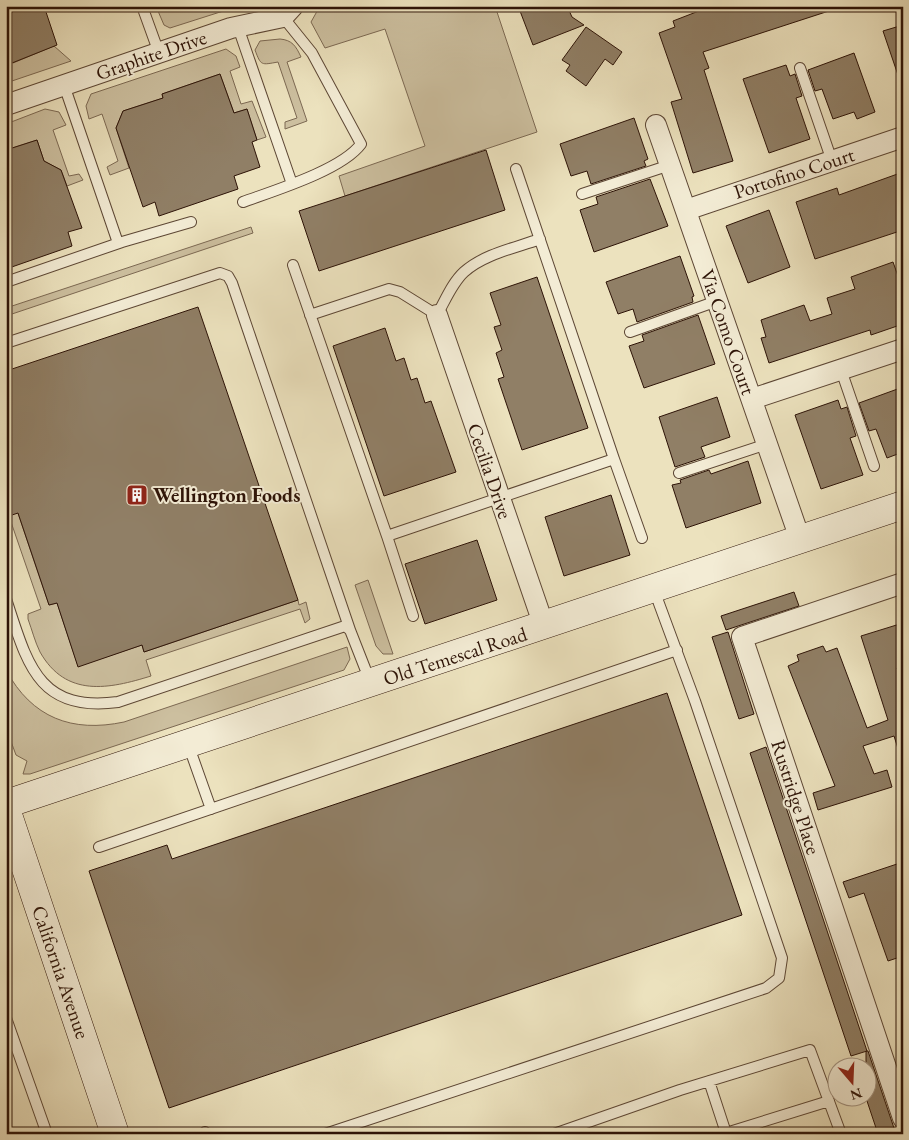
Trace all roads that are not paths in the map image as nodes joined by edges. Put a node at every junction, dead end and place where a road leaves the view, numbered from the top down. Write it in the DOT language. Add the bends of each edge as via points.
graph roads {
  1 [pos="142,6"];
  2 [pos="288,12"];
  3 [pos="238,27"];
  4 [pos="158,52"];
  5 [pos="800,68"];
  6 [pos="64,85"];
  7 [pos="6,105"];
  8 [pos="656,125"];
  9 [pos="903,137"];
  10 [pos="832,161"];
  11 [pos="670,165"];
  12 [pos="516,169"];
  13 [pos="292,184"];
  14 [pos="582,194"];
  15 [pos="242,202"];
  16 [pos="686,210"];
  17 [pos="191,222"];
  18 [pos="540,239"];
  19 [pos="118,244"];
  20 [pos="293,265"];
  21 [pos="6,282"];
  22 [pos="717,301"];
  23 [pos="310,315"];
  24 [pos="437,315"];
  25 [pos="630,332"];
  26 [pos="6,343"];
  27 [pos="903,349"];
  28 [pos="841,370"];
  29 [pos="752,400"];
  30 [pos="767,444"];
  31 [pos="614,458"];
  32 [pos="874,466"];
  33 [pos="679,473"];
  34 [pos="500,498"];
  35 [pos="903,505"];
  36 [pos="387,536"];
  37 [pos="642,538"];
  38 [pos="800,539"];
  39 [pos="903,583"];
  40 [pos="654,589"];
  41 [pos="6,599"];
  42 [pos="413,616"];
  43 [pos="544,626"];
  44 [pos="350,630"];
  45 [pos="677,650"];
  46 [pos="372,683"];
  47 [pos="188,744"];
  48 [pos="6,804"];
  49 [pos="6,809"];
  50 [pos="211,809"];
  51 [pos="100,847"];
  52 [pos="6,1018"];
  53 [pos="708,1081"];
  54 [pos="826,1093"];
  55 [pos="826,1102"];
  56 [pos="832,1108"];
  57 [pos="903,1118"];
  58 [pos="47,1134"];
  59 [pos="115,1134"];
  60 [pos="325,1134"];
  61 [pos="554,1134"];
  62 [pos="841,1134"];
  1 -- 4 [label="lane"];
  2 -- 3 [label="street, Graphite Drive"];
  2 -- 13 [label="lane" via="361,144 334,164"];
  3 -- 4 [label="street, Graphite Drive"];
  3 -- 13 [label="lane"];
  4 -- 6 [label="street, Graphite Drive"];
  5 -- 10 [label="lane"];
  6 -- 7 [label="street, Graphite Drive"];
  6 -- 19 [label="lane"];
  8 -- 11 [label="street, Via Como Court"];
  9 -- 10 [label="street, Portofino Court"];
  10 -- 16 [label="street, Portofino Court"];
  11 -- 14 [label="lane"];
  11 -- 16 [label="street, Via Como Court"];
  12 -- 18 [label="lane"];
  13 -- 15 [label="lane"];
  16 -- 22 [label="street, Via Como Court"];
  17 -- 19 [label="lane"];
  18 -- 24 [label="lane" via="486,258 464,272"];
  18 -- 31 [label="lane"];
  19 -- 21 [label="lane"];
  20 -- 23 [label="lane"];
  22 -- 25 [label="lane"];
  22 -- 29 [label="street, Via Como Court"];
  23 -- 24 [label="lane" via="388,289 400,292"];
  23 -- 36 [label="lane"];
  24 -- 34 [label="street, Cecilia Drive"];
  26 -- 44 [label="lane" via="220,273 228,276"];
  27 -- 28 [label="street"];
  28 -- 29 [label="street"];
  28 -- 32 [label="lane"];
  29 -- 30 [label="street, Via Como Court"];
  30 -- 33 [label="lane"];
  30 -- 38 [label="street, Via Como Court"];
  31 -- 34 [label="lane"];
  31 -- 37 [label="lane"];
  34 -- 36 [label="lane"];
  34 -- 43 [label="street, Cecilia Drive"];
  35 -- 38 [label="street, Old Temescal Road"];
  36 -- 42 [label="lane"];
  38 -- 40 [label="street, Old Temescal Road"];
  39 -- 57 [label="street, Rustridge Place" via="742,637"];
  40 -- 43 [label="street, Old Temescal Road"];
  40 -- 45 [label="lane"];
  41 -- 44 [label="lane" via="31,668 41,682 54,693 90,704 118,702 335,628 345,626"];
  43 -- 46 [label="street, Old Temescal Road"];
  44 -- 46 [label="lane"];
  45 -- 50 [label="lane"];
  45 -- 60 [label="lane" via="782,958 779,978 766,988"];
  46 -- 47 [label="street, Old Temescal Road"];
  47 -- 48 [label="street, Old Temescal Road"];
  47 -- 50 [label="lane"];
  49 -- 59 [label="street, California Avenue"];
  50 -- 51 [label="lane"];
  52 -- 58 [label="lane"];
  53 -- 54 [label="lane" via="810,1050"];
  53 -- 55 [label="lane" via="726,1133"];
  53 -- 61 [label="lane"];
  56 -- 62 [label="lane"];
}
